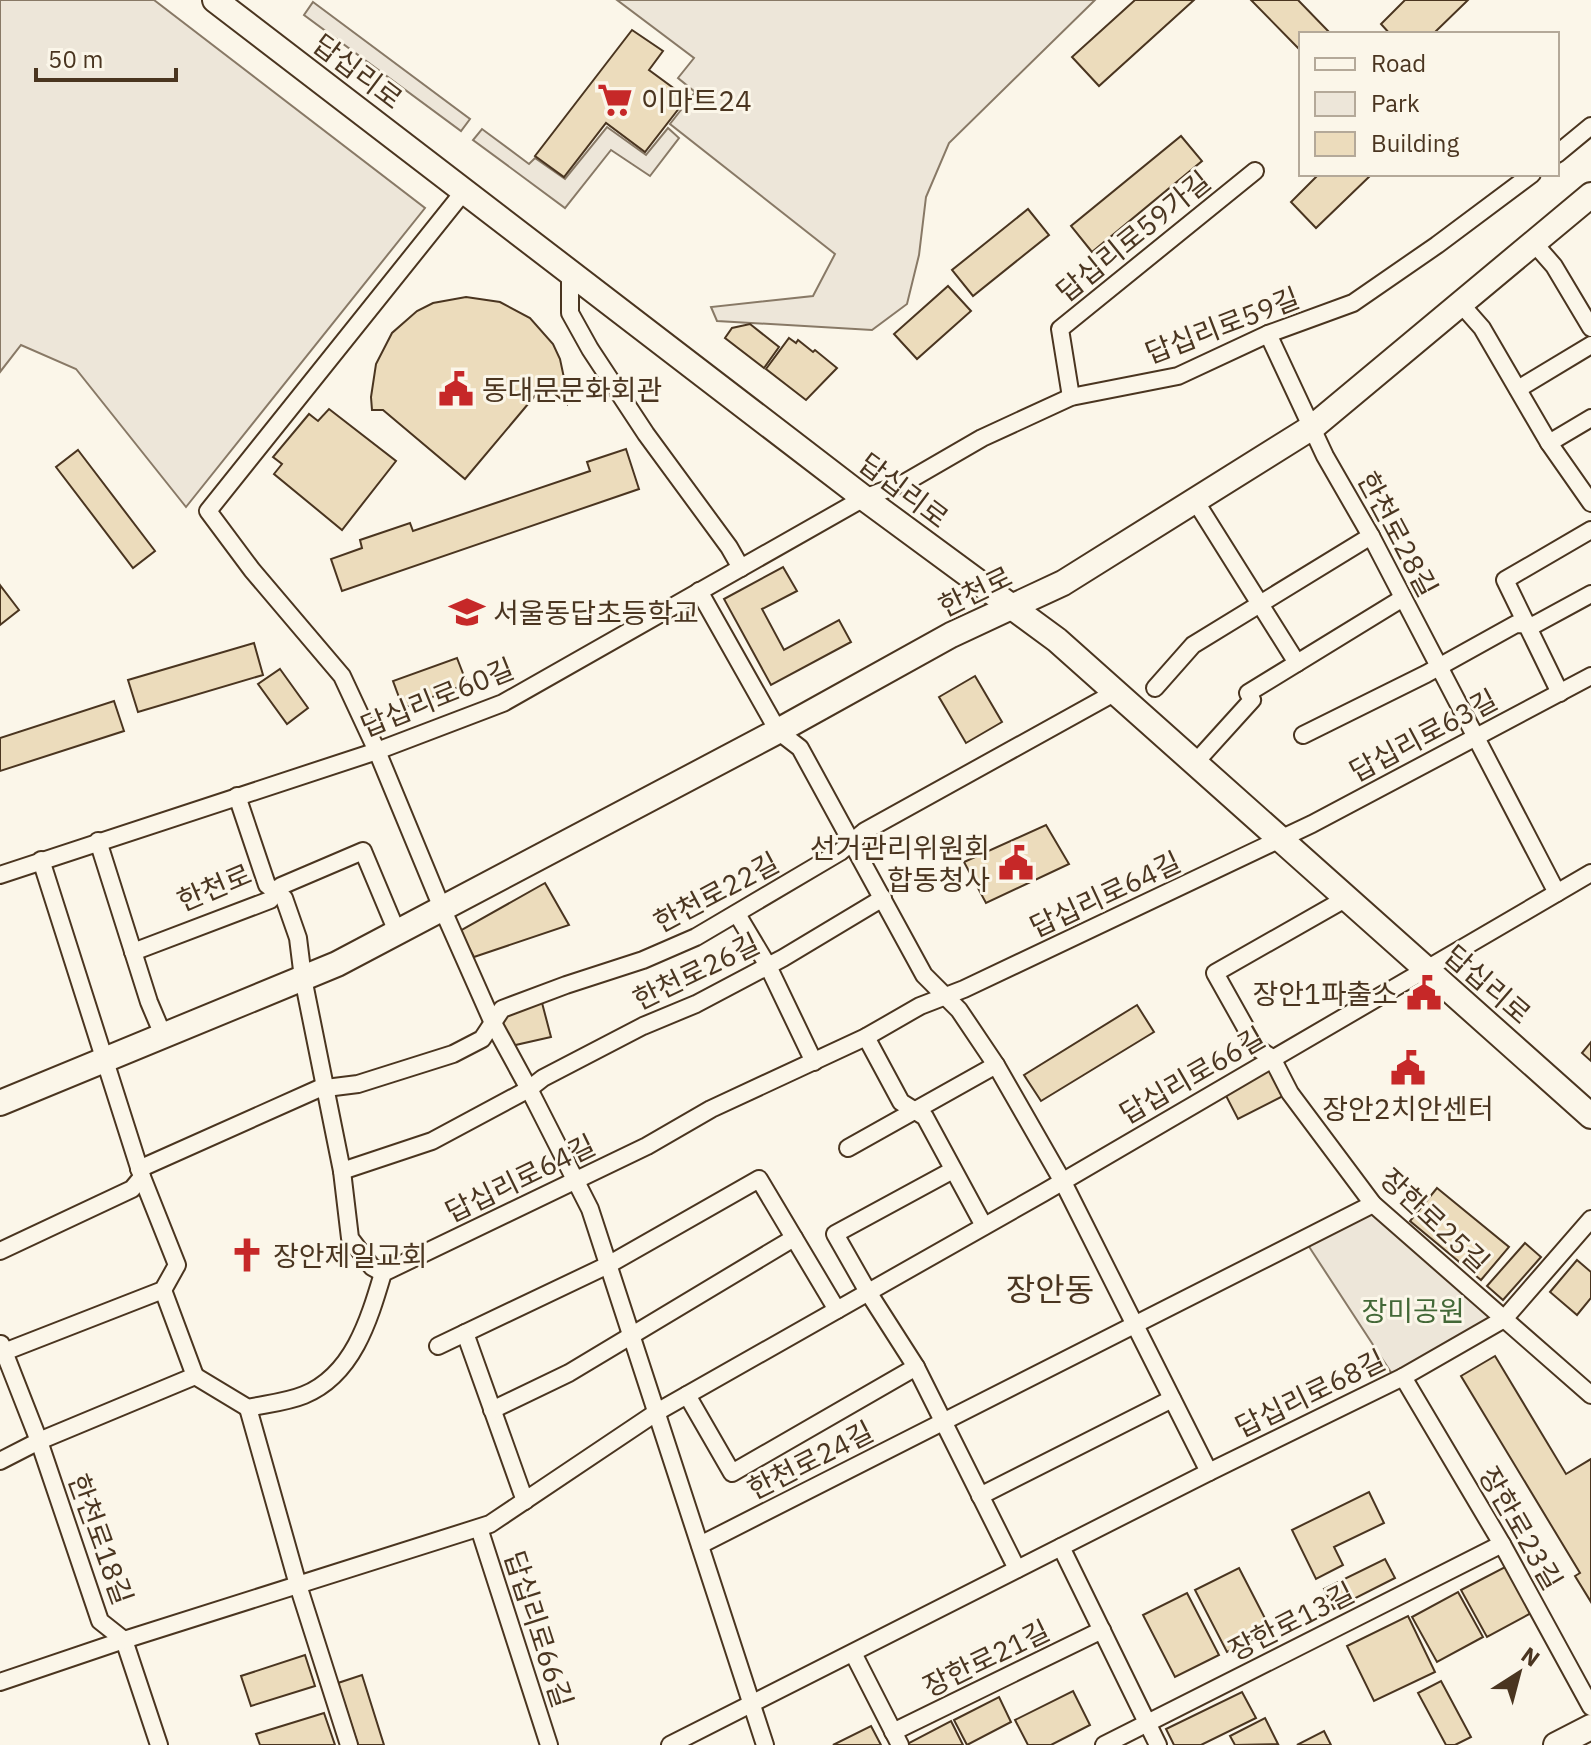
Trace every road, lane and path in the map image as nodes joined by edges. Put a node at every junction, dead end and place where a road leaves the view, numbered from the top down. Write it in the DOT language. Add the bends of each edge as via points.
graph roads {
  1 [pos="215,0"];
  2 [pos="1591,126"];
  3 [pos="1559,152"];
  4 [pos="1255,171"];
  5 [pos="1529,176"];
  6 [pos="465,190"];
  7 [pos="1591,195"];
  8 [pos="1533,242"];
  9 [pos="570,271"];
  10 [pos="1460,303"];
  11 [pos="1589,322"];
  12 [pos="1268,334"];
  13 [pos="1591,345"];
  14 [pos="1518,389"];
  15 [pos="1071,397"];
  16 [pos="1591,418"];
  17 [pos="1314,426"];
  18 [pos="1549,443"];
  19 [pos="864,498"];
  20 [pos="1590,500"];
  21 [pos="1196,502"];
  22 [pos="1591,530"];
  23 [pos="1371,536"];
  24 [pos="741,568"];
  25 [pos="699,591"];
  26 [pos="1591,594"];
  27 [pos="1403,598"];
  28 [pos="1259,604"];
  29 [pos="1011,607"];
  30 [pos="1526,624"];
  31 [pos="1297,663"];
  32 [pos="1438,666"];
  33 [pos="1591,676"];
  34 [pos="1155,688"];
  35 [pos="1114,693"];
  36 [pos="1560,693"];
  37 [pos="778,731"];
  38 [pos="1303,735"];
  39 [pos="1474,737"];
  40 [pos="377,751"];
  41 [pos="1194,764"];
  42 [pos="237,796"];
  43 [pos="1280,840"];
  44 [pos="98,841"];
  45 [pos="853,841"];
  46 [pos="41,860"];
  47 [pos="1591,873"];
  48 [pos="0,875"];
  49 [pos="276,892"];
  50 [pos="1557,893"];
  51 [pos="883,898"];
  52 [pos="1345,899"];
  53 [pos="442,908"];
  54 [pos="737,914"];
  55 [pos="397,932"];
  56 [pos="133,952"];
  57 [pos="768,966"];
  58 [pos="1426,970"];
  59 [pos="303,978"];
  60 [pos="943,995"];
  61 [pos="493,1023"];
  62 [pos="163,1035"];
  63 [pos="866,1037"];
  64 [pos="1272,1058"];
  65 [pos="106,1059"];
  66 [pos="814,1062"];
  67 [pos="996,1065"];
  68 [pos="327,1088"];
  69 [pos="529,1089"];
  70 [pos="0,1103"];
  71 [pos="914,1110"];
  72 [pos="1591,1116"];
  73 [pos="848,1148"];
  74 [pos="953,1170"];
  75 [pos="342,1171"];
  76 [pos="140,1173"];
  77 [pos="573,1180"];
  78 [pos="1063,1182"];
  79 [pos="1373,1204"];
  80 [pos="1591,1219"];
  81 [pos="984,1226"];
  82 [pos="794,1238"];
  83 [pos="0,1251"];
  84 [pos="608,1265"];
  85 [pos="383,1273"];
  86 [pos="163,1290"];
  87 [pos="868,1292"];
  88 [pos="837,1310"];
  89 [pos="1504,1319"];
  90 [pos="1134,1324"];
  91 [pos="465,1333"];
  92 [pos="632,1335"];
  93 [pos="1,1346"];
  94 [pos="438,1346"];
  95 [pos="916,1367"];
  96 [pos="195,1376"];
  97 [pos="1403,1377"];
  98 [pos="687,1395"];
  99 [pos="1591,1395"];
  100 [pos="1172,1399"];
  101 [pos="248,1408"];
  102 [pos="492,1410"];
  103 [pos="657,1412"];
  104 [pos="943,1422"];
  105 [pos="39,1441"];
  106 [pos="0,1461"];
  107 [pos="1209,1472"];
  108 [pos="980,1496"];
  109 [pos="525,1501"];
  110 [pos="479,1528"];
  111 [pos="1502,1544"];
  112 [pos="700,1545"];
  113 [pos="1061,1547"];
  114 [pos="1017,1569"];
  115 [pos="298,1585"];
  116 [pos="1102,1630"];
  117 [pos="124,1640"];
  118 [pos="853,1653"];
  119 [pos="0,1682"];
  120 [pos="750,1705"];
  121 [pos="1591,1707"];
  122 [pos="1147,1723"];
  123 [pos="1591,1727"];
  124 [pos="896,1739"];
  125 [pos="159,1745"];
  126 [pos="349,1745"];
  127 [pos="549,1745"];
  128 [pos="670,1745"];
  129 [pos="765,1745"];
  130 [pos="1104,1745"];
  131 [pos="1158,1745"];
  132 [pos="1556,1745"];
  1 -- 6 [label="main road, 답십리로"];
  2 -- 3 [label="street"];
  4 -- 15 [label="street, 답십리로59가길" via="1060,329"];
  5 -- 12 [label="street, 답십리로59길" via="1353,303"];
  6 -- 9 [label="main road, 답십리로"];
  6 -- 40 [label="street" via="208,511 342,676"];
  7 -- 8 [label="main road, 한천로"];
  8 -- 10 [label="main road, 한천로"];
  8 -- 11 [label="street"];
  9 -- 19 [label="main road, 답십리로"];
  9 -- 24 [label="street" via="570,313 583,337"];
  10 -- 14 [label="street" via="1482,328"];
  10 -- 17 [label="main road, 한천로"];
  12 -- 15 [label="street, 답십리로59길" via="1178,376"];
  12 -- 17 [label="street, 한천로28길"];
  13 -- 14 [label="street"];
  14 -- 18 [label="street"];
  15 -- 19 [label="street, 답십리로59길" via="982,438 906,482"];
  16 -- 18 [label="street"];
  17 -- 21 [label="main road, 한천로"];
  17 -- 23 [label="street, 한천로28길" via="1325,456"];
  18 -- 20 [label="street"];
  19 -- 24 [label="street, 답십리로60길"];
  19 -- 29 [label="main road, 답십리로"];
  21 -- 28 [label="street"];
  21 -- 29 [label="main road, 한천로" via="1063,583"];
  22 -- 30 [label="street" via="1505,580"];
  23 -- 27 [label="street, 한천로28길"];
  23 -- 28 [label="street"];
  24 -- 25 [label="street, 답십리로60길"];
  25 -- 37 [label="street"];
  25 -- 40 [label="street, 답십리로60길" via="503,703"];
  26 -- 30 [label="street" via="1534,625"];
  27 -- 31 [label="street"];
  27 -- 32 [label="street, 한천로28길"];
  28 -- 31 [label="street"];
  28 -- 34 [label="street" via="1193,645"];
  29 -- 35 [label="main road, 답십리로" via="1057,640"];
  29 -- 37 [label="main road, 한천로"];
  30 -- 32 [label="street" via="1516,624"];
  30 -- 36 [label="street"];
  31 -- 41 [label="street" via="1248,693 1252,700"];
  32 -- 38 [label="street"];
  32 -- 39 [label="street, 한천로28길"];
  33 -- 36 [label="street, 답십리로63길"];
  35 -- 41 [label="main road, 답십리로"];
  35 -- 45 [label="street, 한천로22길"];
  36 -- 39 [label="street, 답십리로63길"];
  37 -- 45 [label="street" via="800,748"];
  37 -- 53 [label="main road, 한천로"];
  39 -- 43 [label="street, 답십리로63길"];
  39 -- 50 [label="street, 한천로28길"];
  40 -- 42 [label="street, 답십리로60길"];
  40 -- 53 [label="street"];
  41 -- 43 [label="main road, 답십리로"];
  42 -- 44 [label="street, 답십리로60길"];
  42 -- 49 [label="street" via="267,885"];
  43 -- 52 [label="main road, 답십리로"];
  43 -- 60 [label="street, 답십리로64길"];
  44 -- 46 [label="street, 답십리로60길"];
  44 -- 56 [label="street"];
  45 -- 51 [label="street"];
  45 -- 54 [label="street, 한천로22길"];
  46 -- 48 [label="street, 답십리로60길"];
  46 -- 65 [label="street"];
  47 -- 50 [label="street, 답십리로66길"];
  49 -- 55 [label="street" via="363,851"];
  49 -- 56 [label="street, 한천로" via="270,900"];
  49 -- 59 [label="street, 한천로" via="284,898 298,938"];
  50 -- 58 [label="street, 답십리로66길"];
  51 -- 57 [label="street, 한천로26길"];
  51 -- 60 [label="street" via="924,975"];
  52 -- 58 [label="main road, 답십리로"];
  52 -- 64 [label="street" via="1215,973 1257,1048"];
  53 -- 55 [label="main road, 한천로"];
  53 -- 61 [label="street"];
  54 -- 57 [label="street"];
  54 -- 61 [label="street, 한천로22길" via="643,960 502,1009"];
  55 -- 59 [label="main road, 한천로"];
  56 -- 62 [label="street"];
  57 -- 66 [label="street"];
  57 -- 69 [label="street, 한천로26길" via="631,1032"];
  58 -- 64 [label="street, 답십리로66길"];
  58 -- 72 [label="main road, 답십리로"];
  59 -- 62 [label="main road, 한천로"];
  59 -- 68 [label="street"];
  60 -- 63 [label="street, 답십리로64길"];
  60 -- 67 [label="street"];
  61 -- 68 [label="street, 한천로22길" via="482,1039 453,1054 358,1084"];
  61 -- 69 [label="street"];
  62 -- 65 [label="main road, 한천로"];
  63 -- 66 [label="street, 답십리로64길"];
  63 -- 71 [label="street" via="901,1102"];
  64 -- 78 [label="street, 답십리로66길"];
  64 -- 79 [label="street, 장한로25길" via="1290,1093"];
  65 -- 70 [label="main road, 한천로"];
  65 -- 76 [label="street"];
  66 -- 77 [label="street, 답십리로64길"];
  67 -- 71 [label="street"];
  67 -- 78 [label="street"];
  68 -- 75 [label="street"];
  68 -- 76 [label="street, 한천로22길"];
  69 -- 75 [label="street" via="432,1141"];
  69 -- 77 [label="street"];
  71 -- 73 [label="street"];
  71 -- 74 [label="street" via="925,1117"];
  74 -- 81 [label="street"];
  74 -- 87 [label="street" via="835,1234"];
  75 -- 85 [label="street" via="350,1238"];
  76 -- 83 [label="street, 한천로22길" via="132,1189"];
  76 -- 86 [label="street" via="177,1265"];
  77 -- 84 [label="street" via="590,1209"];
  77 -- 85 [label="street, 답십리로64길"];
  78 -- 81 [label="street, 답십리로66길"];
  78 -- 90 [label="street"];
  79 -- 89 [label="street, 장한로25길"];
  79 -- 90 [label="street"];
  80 -- 89 [label="street, 답십리로68길"];
  81 -- 87 [label="street, 답십리로66길"];
  82 -- 84 [label="street" via="759,1179"];
  82 -- 88 [label="street"];
  82 -- 92 [label="street"];
  84 -- 91 [label="street"];
  84 -- 92 [label="street"];
  85 -- 101 [label="street" via="367,1325 341,1369 305,1395"];
  86 -- 93 [label="street"];
  86 -- 96 [label="street"];
  87 -- 88 [label="street, 답십리로66길"];
  87 -- 95 [label="street"];
  88 -- 98 [label="street, 답십리로66길"];
  89 -- 97 [label="street, 답십리로68길"];
  89 -- 99 [label="street, 장한로25길"];
  90 -- 100 [label="street"];
  90 -- 104 [label="street"];
  91 -- 94 [label="street"];
  91 -- 102 [label="street"];
  92 -- 102 [label="street"];
  92 -- 103 [label="street"];
  93 -- 105 [label="street, 한천로18길"];
  95 -- 98 [label="street" via="732,1473"];
  95 -- 104 [label="street"];
  96 -- 101 [label="street"];
  96 -- 105 [label="street"];
  97 -- 107 [label="street, 답십리로68길"];
  97 -- 111 [label="street, 장한로23길"];
  98 -- 103 [label="street, 답십리로66길"];
  100 -- 107 [label="street"];
  100 -- 108 [label="street"];
  101 -- 115 [label="street"];
  102 -- 109 [label="street"];
  103 -- 109 [label="street, 답십리로66길"];
  103 -- 112 [label="street"];
  104 -- 108 [label="street"];
  104 -- 112 [label="street, 한천로24길"];
  105 -- 106 [label="street"];
  105 -- 117 [label="street, 한천로18길" via="100,1621"];
  107 -- 113 [label="street, 답십리로68길"];
  108 -- 114 [label="street"];
  109 -- 110 [label="street, 답십리로66길"];
  110 -- 115 [label="street, 답십리로66길"];
  110 -- 127 [label="street, 답십리로66길"];
  111 -- 121 [label="street, 장한로23길"];
  111 -- 122 [label="street, 장한로13길"];
  112 -- 120 [label="street"];
  113 -- 114 [label="street, 답십리로68길"];
  113 -- 116 [label="street"];
  114 -- 118 [label="street, 답십리로68길"];
  115 -- 117 [label="street, 답십리로66길"];
  115 -- 126 [label="street"];
  116 -- 122 [label="street"];
  116 -- 124 [label="street, 장한로21길"];
  117 -- 119 [label="street, 답십리로66길"];
  117 -- 125 [label="street, 한천로18길"];
  118 -- 120 [label="street, 답십리로68길"];
  118 -- 124 [label="street"];
  120 -- 128 [label="street, 답십리로68길"];
  120 -- 129 [label="street"];
  122 -- 130 [label="street, 장한로13길"];
  122 -- 131 [label="street"];
  123 -- 132 [label="main road"];
}
